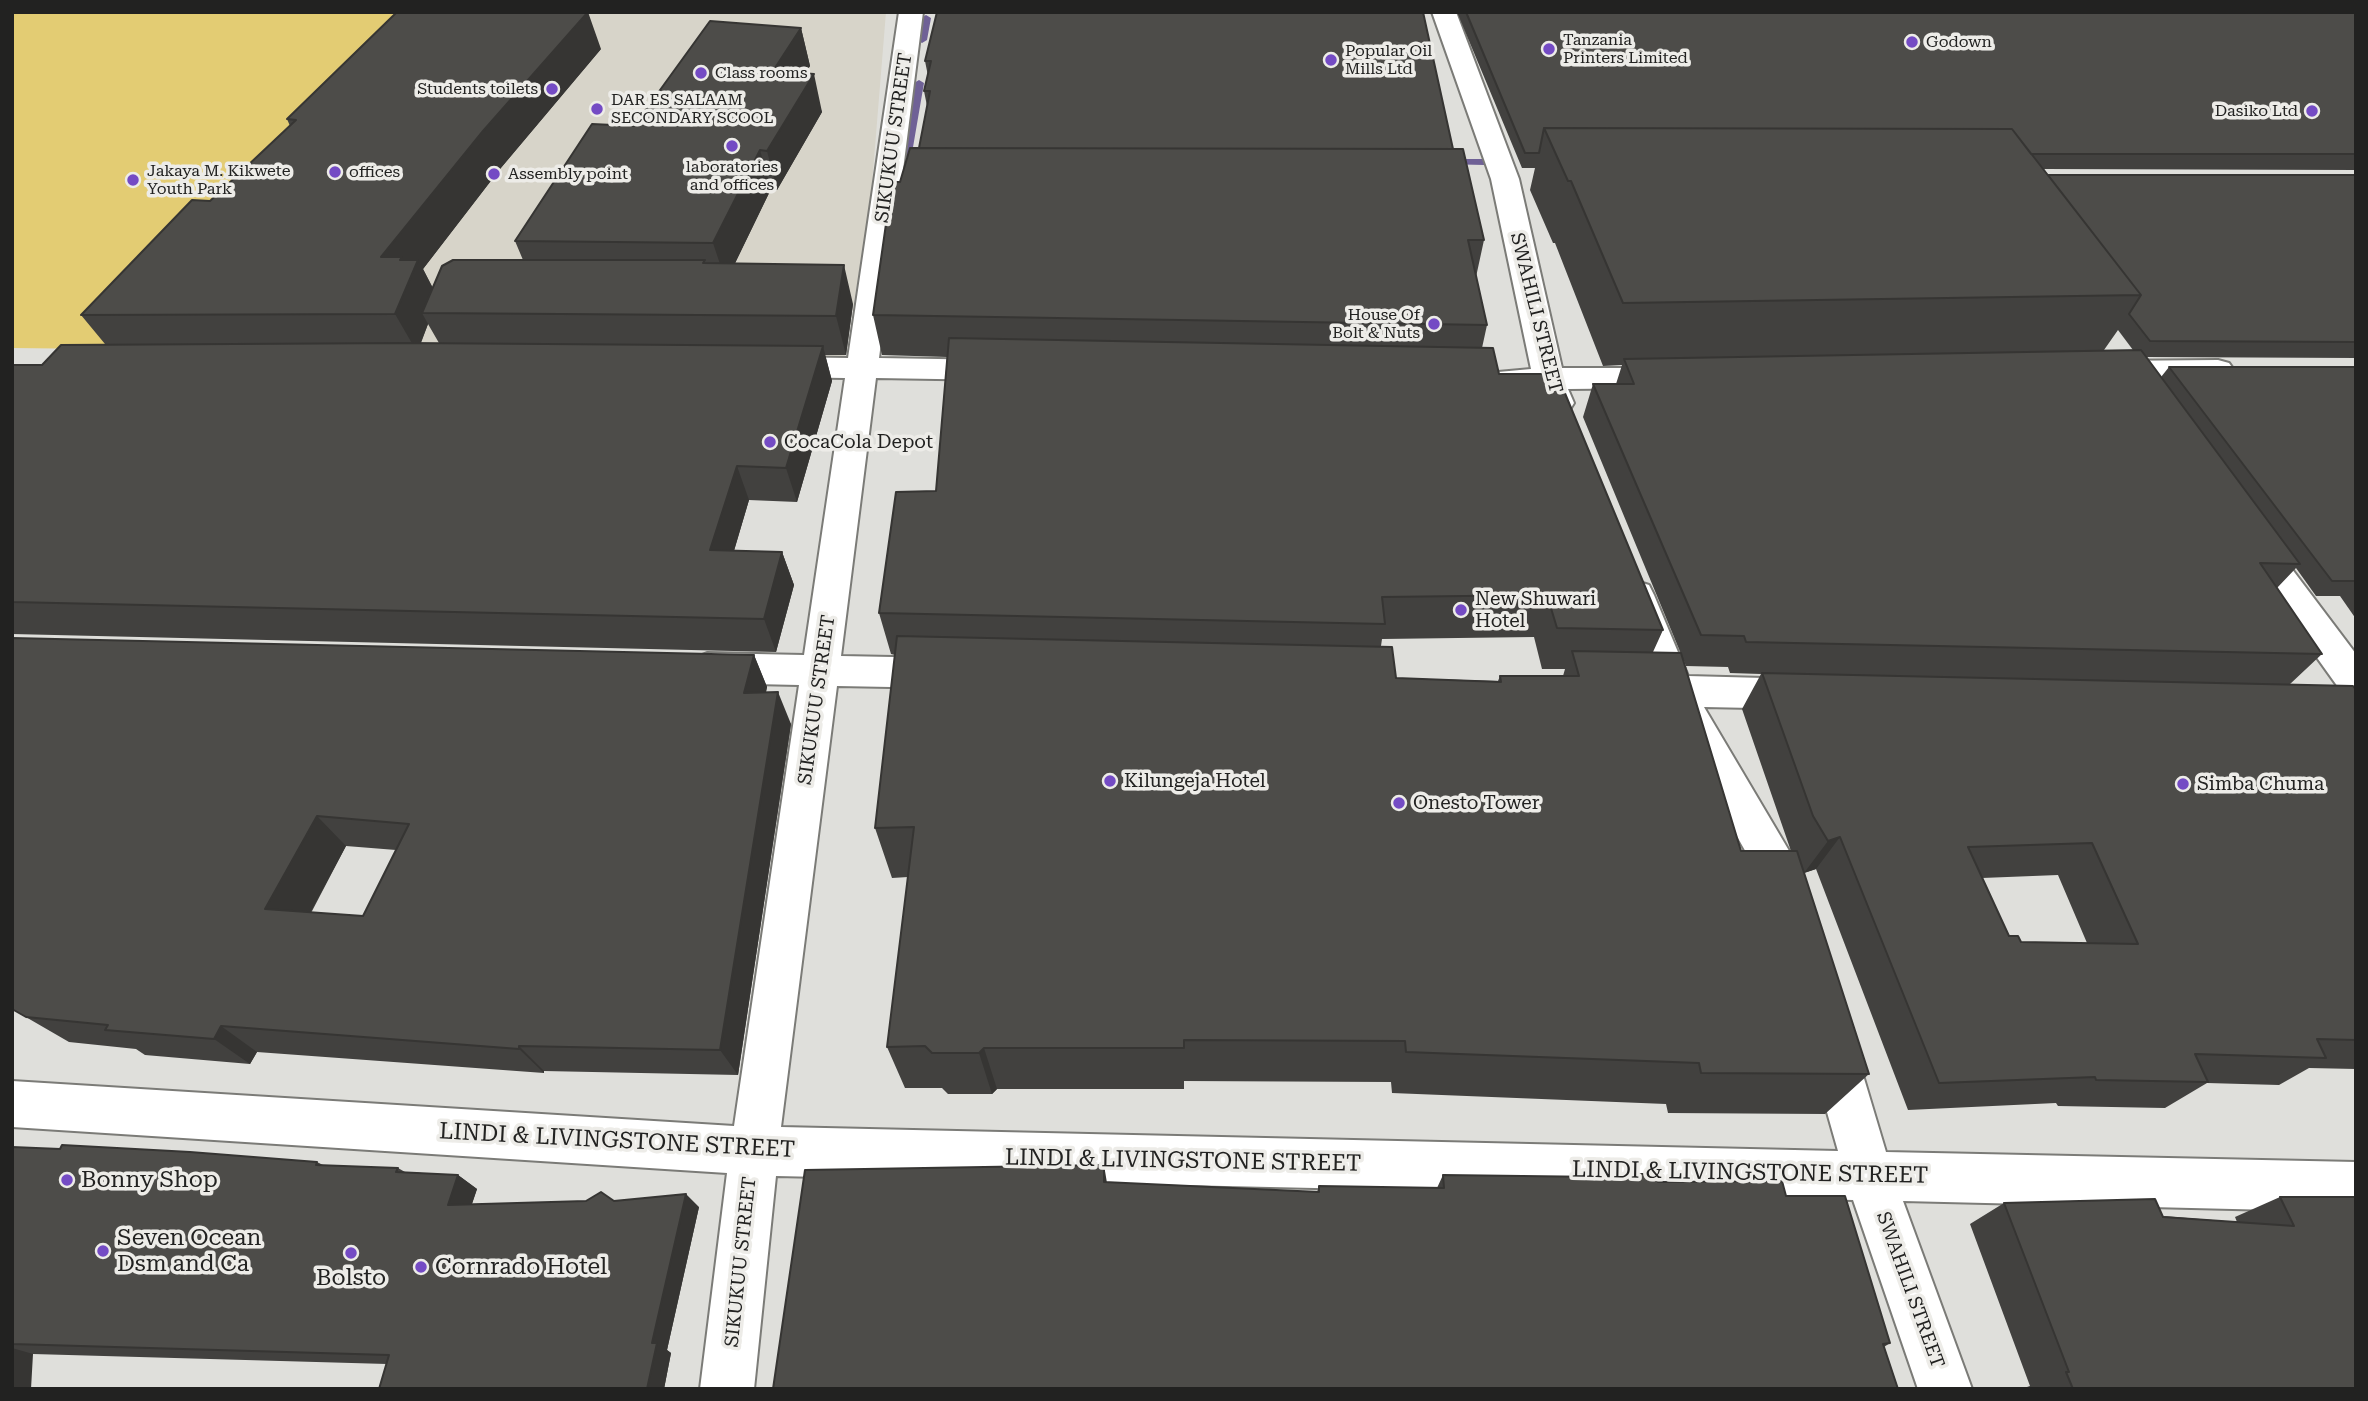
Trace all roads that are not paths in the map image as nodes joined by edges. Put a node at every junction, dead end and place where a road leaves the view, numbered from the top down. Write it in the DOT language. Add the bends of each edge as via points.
graph roads {
  1 [pos="911,12"];
  2 [pos="1444,12"];
  3 [pos="888,178"];
  4 [pos="984,178"];
  5 [pos="2103,337"];
  6 [pos="754,367"];
  7 [pos="863,368"];
  8 [pos="2128,370"];
  9 [pos="2248,370"];
  10 [pos="1031,371"];
  11 [pos="2073,371"];
  12 [pos="1700,377"];
  13 [pos="1479,379"];
  14 [pos="1549,380"];
  15 [pos="2152,404"];
  16 [pos="1570,432"];
  17 [pos="2234,515"];
  18 [pos="1622,561"];
  19 [pos="667,667"];
  20 [pos="821,670"];
  21 [pos="972,674"];
  22 [pos="1606,689"];
  23 [pos="1675,691"];
  24 [pos="1842,694"];
  25 [pos="2346,698"];
  26 [pos="1797,924"];
  27 [pos="1823,1017"];
  28 [pos="12,1104"];
  29 [pos="754,1151"];
  30 [pos="1868,1176"];
  31 [pos="2356,1186"];
  32 [pos="727,1389"];
  33 [pos="1945,1389"];
  1 -- 3 [label="street, SIKUKUU STREET"];
  2 -- 14 [label="street, SWAHILI STREET" via="1505,179"];
  3 -- 4 [label="street"];
  3 -- 7 [label="street, SIKUKUU STREET"];
  5 -- 8 [label="street"];
  6 -- 7 [label="street"];
  7 -- 10 [label="street"];
  7 -- 20 [label="street, SIKUKUU STREET"];
  8 -- 9 [label="street"];
  8 -- 11 [label="street"];
  8 -- 15 [label="street"];
  12 -- 14 [label="street"];
  13 -- 14 [label="street"];
  14 -- 16 [label="street, SWAHILI STREET"];
  17 -- 25 [label="street"];
  18 -- 23 [label="street"];
  19 -- 20 [label="street"];
  20 -- 21 [label="street"];
  20 -- 29 [label="street, SIKUKUU STREET"];
  22 -- 23 [label="street"];
  23 -- 24 [label="street"];
  23 -- 26 [label="street" via="1786,884"];
  27 -- 30 [label="street, SWAHILI STREET"];
  28 -- 29 [label="street, LINDI & LIVINGSTONE STREET"];
  29 -- 30 [label="street, LINDI & LIVINGSTONE STREET"];
  29 -- 32 [label="street, SIKUKUU STREET"];
  30 -- 31 [label="street, LINDI & LIVINGSTONE STREET"];
  30 -- 33 [label="street, SWAHILI STREET"];
}
